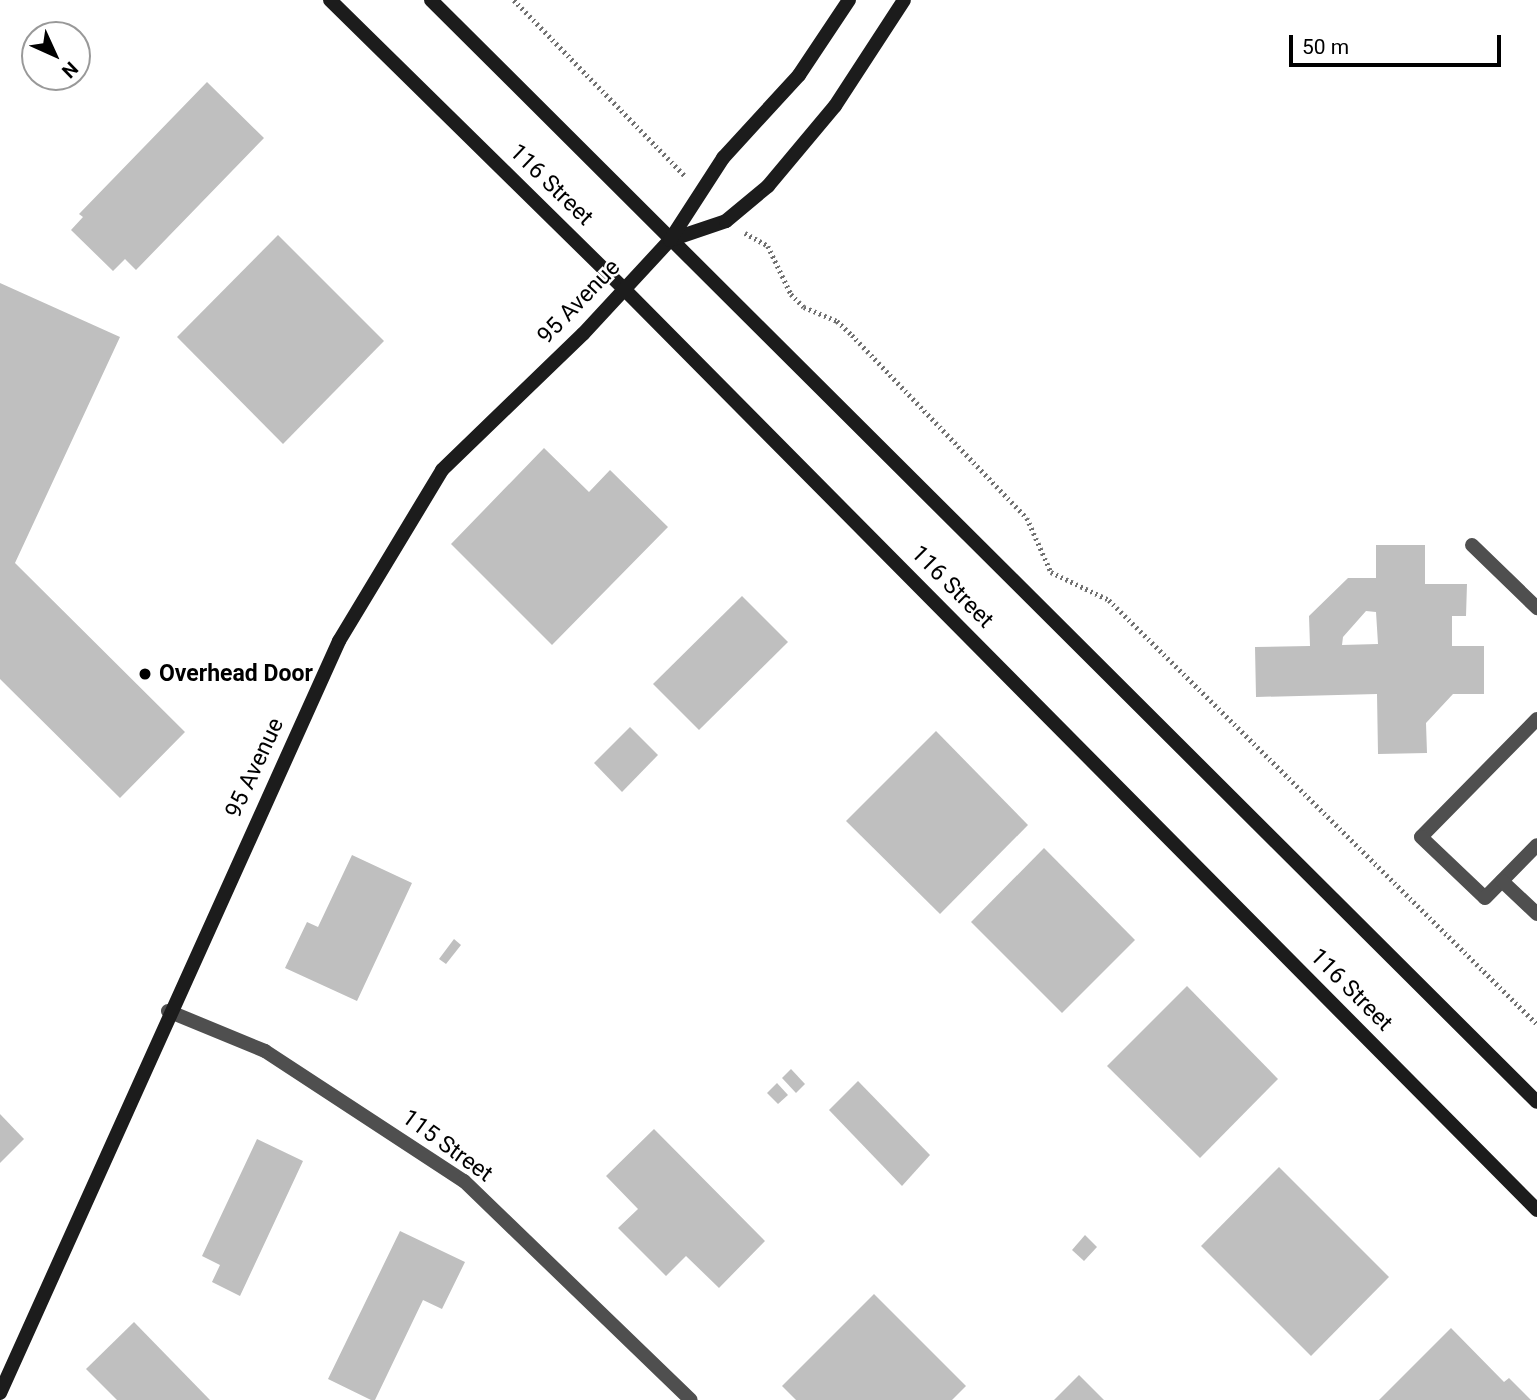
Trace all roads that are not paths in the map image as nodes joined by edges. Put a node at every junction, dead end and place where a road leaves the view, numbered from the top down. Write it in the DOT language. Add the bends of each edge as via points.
graph roads {
  1 [pos="330,0"];
  2 [pos="431,0"];
  3 [pos="849,0"];
  4 [pos="904,0"];
  5 [pos="670,240"];
  6 [pos="624,289"];
  7 [pos="1472,545"];
  8 [pos="1537,608"];
  9 [pos="1537,719"];
  10 [pos="1537,845"];
  11 [pos="1502,881"];
  12 [pos="1537,915"];
  13 [pos="168,1011"];
  14 [pos="1537,1102"];
  15 [pos="1537,1210"];
  16 [pos="0,1393"];
  17 [pos="691,1400"];
  1 -- 6 [label="main road, 116 Street"];
  2 -- 5 [label="main road, 116 Street"];
  3 -- 5 [label="main road, 95 Avenue" via="799,75 723,158"];
  4 -- 5 [label="main road, 95 Avenue" via="835,106 768,186 726,221"];
  5 -- 6 [label="main road, 95 Avenue"];
  5 -- 14 [label="main road, 116 Street"];
  6 -- 13 [label="main road, 95 Avenue" via="442,470 339,641"];
  6 -- 15 [label="main road, 116 Street"];
  7 -- 8 [label="street"];
  9 -- 11 [label="street" via="1421,837 1485,898"];
  10 -- 11 [label="street"];
  11 -- 12 [label="street"];
  13 -- 16 [label="main road, 95 Avenue"];
  13 -- 17 [label="street, 115 Street" via="265,1051 464,1181"];
}
